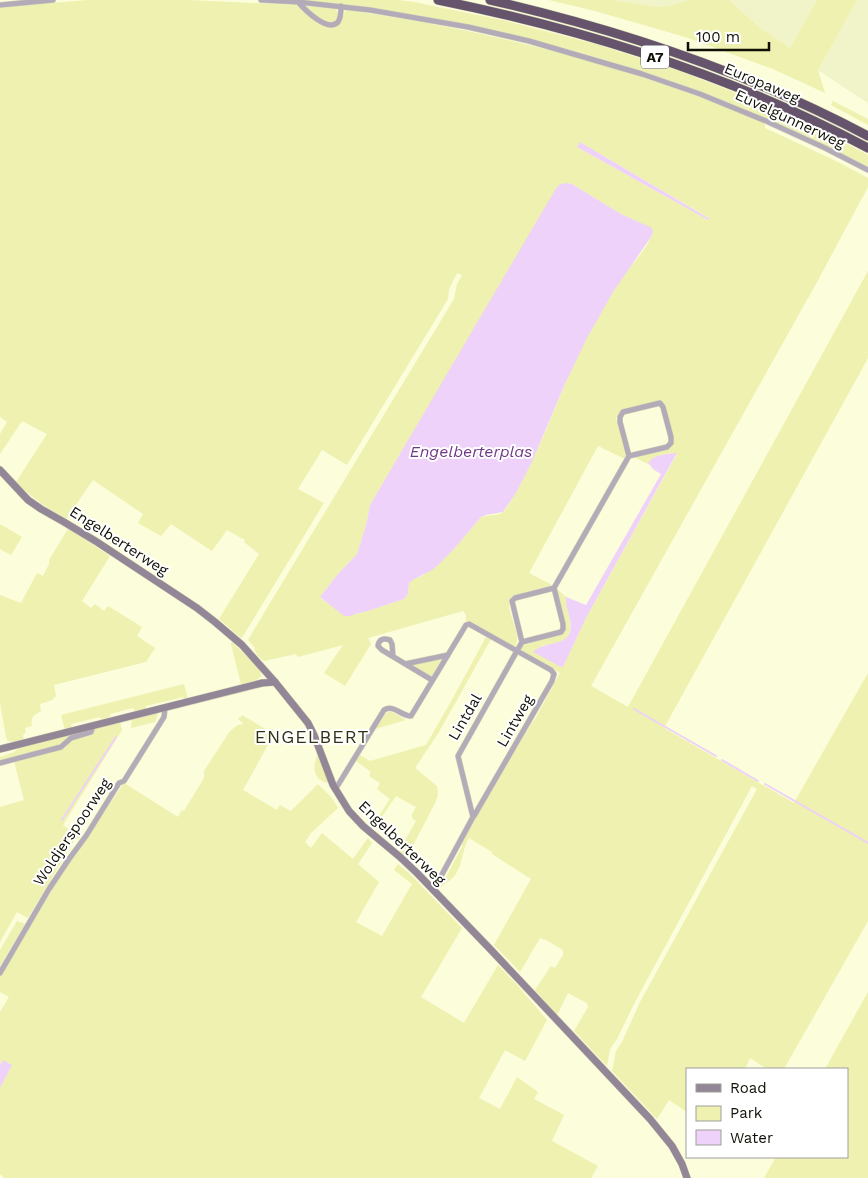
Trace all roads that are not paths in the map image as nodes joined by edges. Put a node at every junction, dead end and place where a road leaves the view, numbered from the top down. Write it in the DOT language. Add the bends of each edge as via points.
graph roads {
  1 [pos="53,0"];
  2 [pos="261,0"];
  3 [pos="438,0"];
  4 [pos="490,0"];
  5 [pos="298,2"];
  6 [pos="0,5"];
  7 [pos="341,6"];
  8 [pos="868,136"];
  9 [pos="868,148"];
  10 [pos="868,170"];
  11 [pos="629,456"];
  12 [pos="0,470"];
  13 [pos="554,588"];
  14 [pos="522,642"];
  15 [pos="517,651"];
  16 [pos="448,655"];
  17 [pos="393,656"];
  18 [pos="405,664"];
  19 [pos="266,672"];
  20 [pos="432,680"];
  21 [pos="275,682"];
  22 [pos="262,683"];
  23 [pos="165,708"];
  24 [pos="93,726"];
  25 [pos="0,749"];
  26 [pos="0,763"];
  27 [pos="334,788"];
  28 [pos="473,817"];
  29 [pos="433,891"];
  30 [pos="0,973"];
  31 [pos="687,1178"];
  1 -- 6 [label="street"];
  2 -- 5 [label="street, Euvelgunnerweg"];
  3 -- 9 [label="highway, Europaweg / A7" via="561,28 680,65 757,95"];
  4 -- 8 [label="highway, Europaweg / A7" via="599,28 686,56 779,93"];
  5 -- 7 [label="street, Euvelgunnerweg"];
  5 -- 7 [label="street" via="322,23 330,25 339,19"];
  7 -- 10 [label="street, Euvelgunnerweg" via="510,36 642,74 725,103"];
  11 -- 11 [label="street" via="671,443 660,403 623,412 620,417"];
  11 -- 13 [label="street"];
  12 -- 19 [label="street, Engelberterweg" via="28,500 209,617"];
  13 -- 14 [label="street" via="512,601"];
  13 -- 14 [label="street" via="564,629"];
  14 -- 15 [label="street, Lintdal"];
  15 -- 16 [label="street" via="469,624"];
  15 -- 28 [label="street, Lintdal" via="458,756"];
  15 -- 28 [label="street, Lintweg" via="554,674"];
  16 -- 18 [label="street"];
  16 -- 20 [label="street"];
  17 -- 18 [label="street"];
  18 -- 20 [label="street"];
  19 -- 21 [label="street, Engelberterweg"];
  19 -- 22 [label="street"];
  20 -- 27 [label="street" via="411,716 392,708 384,710"];
  21 -- 22 [label="street"];
  21 -- 27 [label="street, Engelberterweg" via="308,723"];
  22 -- 23 [label="street"];
  23 -- 24 [label="street"];
  23 -- 30 [label="street, Woldjerspoorweg" via="164,717 143,752 59,874"];
  24 -- 25 [label="street"];
  24 -- 26 [label="street" via="91,732 71,738 61,747"];
  27 -- 29 [label="street, Engelberterweg" via="362,826"];
  28 -- 29 [label="street"];
  29 -- 31 [label="street, Engelberterweg" via="650,1119 672,1146"];
}
